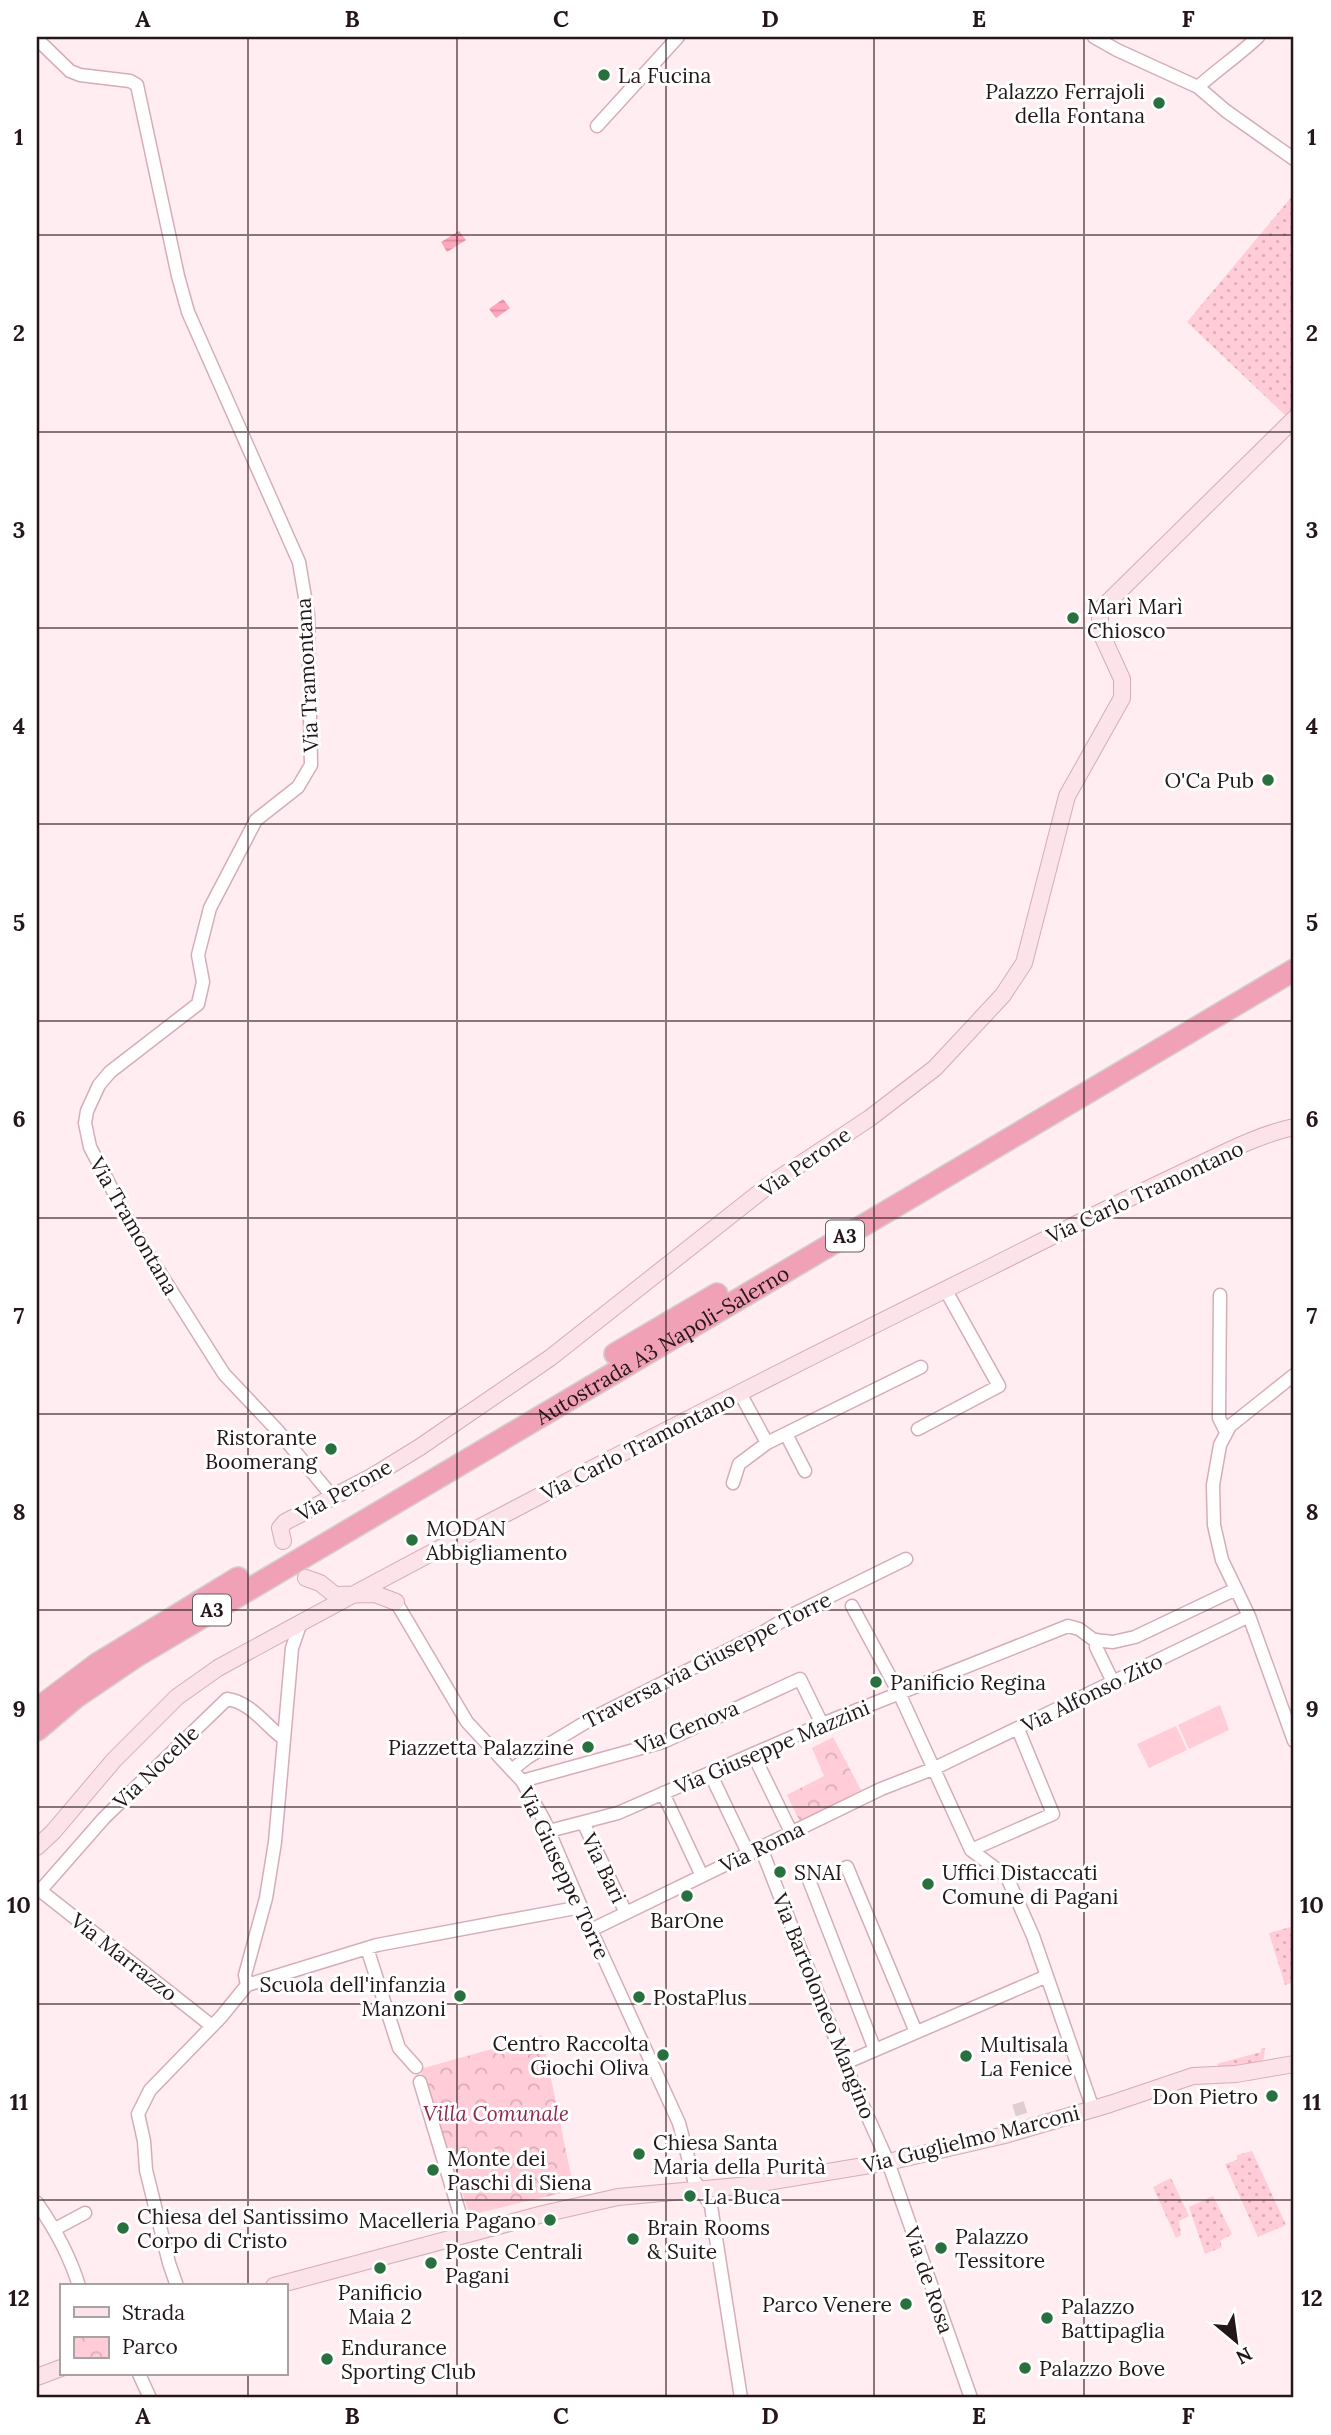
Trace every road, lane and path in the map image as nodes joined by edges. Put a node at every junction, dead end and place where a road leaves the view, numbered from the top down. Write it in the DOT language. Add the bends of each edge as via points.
graph roads {
  1 [pos="678,37"];
  2 [pos="1094,37"];
  3 [pos="1258,37"];
  4 [pos="37,39"];
  5 [pos="1198,87"];
  6 [pos="597,125"];
  7 [pos="1294,159"];
  8 [pos="1294,419"];
  9 [pos="1294,953"];
  10 [pos="1294,970"];
  11 [pos="1294,1127"];
  12 [pos="946,1289"];
  13 [pos="1220,1294"];
  14 [pos="921,1367"];
  15 [pos="1294,1375"];
  16 [pos="740,1393"];
  17 [pos="918,1429"];
  18 [pos="1226,1432"];
  19 [pos="786,1434"];
  20 [pos="767,1444"];
  21 [pos="805,1471"];
  22 [pos="733,1483"];
  23 [pos="332,1496"];
  24 [pos="283,1541"];
  25 [pos="906,1559"];
  26 [pos="409,1566"];
  27 [pos="384,1579"];
  28 [pos="1236,1589"];
  29 [pos="352,1596"];
  30 [pos="396,1602"];
  31 [pos="852,1606"];
  32 [pos="326,1609"];
  33 [pos="1249,1616"];
  34 [pos="301,1622"];
  35 [pos="1097,1640"];
  36 [pos="1113,1682"];
  37 [pos="900,1695"];
  38 [pos="37,1709"];
  39 [pos="822,1724"];
  40 [pos="1018,1729"];
  41 [pos="37,1730"];
  42 [pos="284,1740"];
  43 [pos="1294,1741"];
  44 [pos="753,1754"];
  45 [pos="935,1768"];
  46 [pos="513,1769"];
  47 [pos="710,1773"];
  48 [pos="523,1781"];
  49 [pos="663,1793"];
  50 [pos="583,1822"];
  51 [pos="548,1831"];
  52 [pos="792,1834"];
  53 [pos="37,1847"];
  54 [pos="761,1848"];
  55 [pos="971,1850"];
  56 [pos="749,1854"];
  57 [pos="847,1867"];
  58 [pos="702,1876"];
  59 [pos="809,1880"];
  60 [pos="38,1889"];
  61 [pos="581,1907"];
  62 [pos="626,1913"];
  63 [pos="591,1930"];
  64 [pos="377,1947"];
  65 [pos="1047,1976"];
  66 [pos="247,1985"];
  67 [pos="212,2026"];
  68 [pos="916,2032"];
  69 [pos="876,2050"];
  70 [pos="845,2063"];
  71 [pos="1294,2066"];
  72 [pos="416,2067"];
  73 [pos="420,2082"];
  74 [pos="1093,2109"];
  75 [pos="888,2162"];
  76 [pos="703,2190"];
  77 [pos="37,2203"];
  78 [pos="85,2213"];
  79 [pos="55,2229"];
  80 [pos="466,2234"];
  81 [pos="78,2284"];
  82 [pos="176,2284"];
  83 [pos="281,2284"];
  84 [pos="60,2368"];
  85 [pos="140,2376"];
  86 [pos="37,2377"];
  87 [pos="150,2398"];
  88 [pos="741,2398"];
  89 [pos="971,2398"];
  1 -- 6 [label="street"];
  2 -- 5 [label="street"];
  3 -- 5 [label="street"];
  4 -- 23 [label="street, Via Tramontana" via="70,71 137,85 188,312 299,562 308,615 312,765 298,787 256,820 210,908 198,955 202,982 198,1004 110,1072 99,1085 85,1123 90,1147 136,1235 224,1374"];
  5 -- 7 [label="street"];
  8 -- 23 [label="street, Via Perone" via="1100,610 1100,631 1122,679 1122,698 1067,796 1024,963 976,1026 935,1068 769,1185 550,1358 420,1447"];
  9 -- 38 [label="highway, Autostrada A3 Napoli-Salerno / A3" via="158,1625 71,1681"];
  10 -- 41 [label="highway, Autostrada A3 Napoli-Salerno / A3" via="135,1657"];
  11 -- 12 [label="street, Via Carlo Tramontano" via="1146,1189"];
  12 -- 16 [label="street, Via Carlo Tramontano"];
  12 -- 17 [label="street" via="999,1386"];
  13 -- 18 [label="street" via="1219,1418"];
  14 -- 19 [label="street"];
  15 -- 18 [label="street" via="1241,1414"];
  16 -- 20 [label="street"];
  16 -- 26 [label="street, Via Carlo Tramontano"];
  18 -- 28 [label="street" via="1213,1485 1214,1525 1222,1560"];
  19 -- 20 [label="street"];
  19 -- 21 [label="street"];
  20 -- 22 [label="street" via="739,1464"];
  23 -- 24 [label="street, Via Perone" via="285,1522"];
  25 -- 46 [label="street, Traversa via Giuseppe Torre" via="591,1719"];
  26 -- 27 [label="street, Via Carlo Tramontano"];
  26 -- 30 [label="street" via="397,1581"];
  27 -- 29 [label="street, Via Carlo Tramontano"];
  27 -- 30 [label="street, Via Giuseppe Torre"];
  28 -- 33 [label="street"];
  28 -- 35 [label="street" via="1135,1637 1113,1643"];
  29 -- 30 [label="street" via="375,1594"];
  29 -- 32 [label="street, Via Carlo Tramontano"];
  29 -- 32 [label="street" via="335,1595 302,1573 318,1590"];
  30 -- 46 [label="street, Via Giuseppe Torre" via="467,1722"];
  31 -- 37 [label="street"];
  32 -- 34 [label="street, Via Carlo Tramontano"];
  33 -- 36 [label="street, Via Alfonso Zito"];
  33 -- 43 [label="street"];
  34 -- 42 [label="street" via="292,1648"];
  34 -- 53 [label="street, Via Carlo Tramontano" via="218,1668 177,1697"];
  35 -- 36 [label="street"];
  35 -- 37 [label="street, Via Giuseppe Mazzini" via="1068,1626"];
  36 -- 40 [label="street, Via Alfonso Zito"];
  37 -- 39 [label="street, Via Giuseppe Mazzini"];
  37 -- 45 [label="street"];
  39 -- 44 [label="street, Via Giuseppe Mazzini"];
  39 -- 48 [label="street, Via Genova" via="800,1679 663,1742"];
  40 -- 45 [label="street, Via Alfonso Zito"];
  40 -- 55 [label="street" via="1053,1814"];
  42 -- 60 [label="street, Via Nocelle" via="252,1711 227,1699"];
  42 -- 66 [label="street" via="270,1876 245,1975"];
  44 -- 47 [label="street, Via Giuseppe Mazzini"];
  44 -- 52 [label="street"];
  45 -- 52 [label="street, Via Roma" via="881,1788"];
  45 -- 55 [label="street"];
  46 -- 48 [label="street, Via Giuseppe Torre"];
  47 -- 49 [label="street, Via Giuseppe Mazzini"];
  47 -- 56 [label="street"];
  48 -- 51 [label="street, Via Giuseppe Torre"];
  49 -- 50 [label="street, Via Giuseppe Mazzini"];
  49 -- 58 [label="street"];
  50 -- 51 [label="street, Via Giuseppe Mazzini"];
  50 -- 62 [label="street, Via Bari"];
  51 -- 61 [label="street, Via Giuseppe Torre"];
  52 -- 54 [label="street, Via Roma"];
  54 -- 56 [label="street, Via Roma"];
  54 -- 70 [label="street, Via Bartolomeo Mangino"];
  55 -- 65 [label="street" via="1007,1877"];
  56 -- 58 [label="street, Via Roma"];
  57 -- 68 [label="street"];
  58 -- 62 [label="street, Via Roma"];
  59 -- 69 [label="street"];
  60 -- 67 [label="street, Via Marrazzo"];
  61 -- 63 [label="street, Via Giuseppe Torre"];
  61 -- 64 [label="street"];
  62 -- 63 [label="street, Via Roma"];
  63 -- 76 [label="street, Via Giuseppe Torre" via="679,2123 694,2180"];
  64 -- 66 [label="street"];
  64 -- 72 [label="street" via="399,2048"];
  65 -- 68 [label="street"];
  65 -- 74 [label="street"];
  66 -- 67 [label="street"];
  67 -- 82 [label="street" via="150,2090 138,2114 146,2170"];
  68 -- 69 [label="street"];
  69 -- 70 [label="street"];
  70 -- 75 [label="street, Via Bartolomeo Mangino"];
  71 -- 74 [label="street, Via Guglielmo Marconi" via="1193,2076"];
  73 -- 80 [label="street"];
  74 -- 75 [label="street, Via Guglielmo Marconi"];
  75 -- 76 [label="street, Via Guglielmo Marconi"];
  75 -- 89 [label="street, Via de Rosa"];
  76 -- 80 [label="street, Via Guglielmo Marconi" via="618,2197"];
  76 -- 88 [label="street, Via Giuseppe Torre" via="711,2206"];
  77 -- 79 [label="street"];
  78 -- 79 [label="street"];
  79 -- 81 [label="street"];
  80 -- 83 [label="street, Via Guglielmo Marconi"];
  84 -- 86 [label="street"];
  85 -- 87 [label="street"];
}
